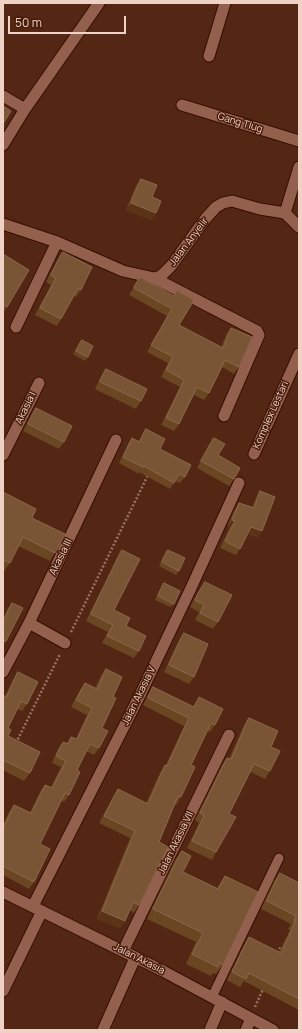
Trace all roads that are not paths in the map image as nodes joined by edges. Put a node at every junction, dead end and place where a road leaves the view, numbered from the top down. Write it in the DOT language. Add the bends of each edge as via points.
graph roads {
  1 [pos="225,3"];
  2 [pos="96,4"];
  3 [pos="209,56"];
  4 [pos="3,96"];
  5 [pos="182,105"];
  6 [pos="25,109"];
  7 [pos="299,141"];
  8 [pos="3,145"];
  9 [pos="299,167"];
  10 [pos="286,213"];
  11 [pos="3,224"];
  12 [pos="299,227"];
  13 [pos="57,242"];
  14 [pos="154,278"];
  15 [pos="16,327"];
  16 [pos="299,354"];
  17 [pos="39,383"];
  18 [pos="224,416"];
  19 [pos="116,440"];
  20 [pos="254,454"];
  21 [pos="3,456"];
  22 [pos="239,482"];
  23 [pos="29,623"];
  24 [pos="65,643"];
  25 [pos="3,672"];
  26 [pos="229,735"];
  27 [pos="278,858"];
  28 [pos="4,894"];
  29 [pos="37,909"];
  30 [pos="123,951"];
  31 [pos="135,958"];
  32 [pos="3,992"];
  33 [pos="217,1000"];
  34 [pos="251,1018"];
  35 [pos="103,1030"];
  36 [pos="210,1030"];
  37 [pos="246,1030"];
  38 [pos="273,1030"];
  1 -- 3 [label="street"];
  2 -- 6 [label="street"];
  4 -- 6 [label="street"];
  5 -- 7 [label="street, Gang Tlug"];
  6 -- 8 [label="street"];
  9 -- 10 [label="street"];
  10 -- 12 [label="street"];
  10 -- 14 [label="street, Jalan Anyelir" via="260,210 232,201 223,203 206,218 162,276"];
  11 -- 13 [label="street"];
  13 -- 14 [label="street" via="123,271"];
  13 -- 15 [label="street"];
  14 -- 18 [label="street" via="258,333"];
  16 -- 20 [label="street, Komplex Lestari"];
  17 -- 21 [label="street, Akasia I"];
  19 -- 23 [label="street, Akasia III"];
  22 -- 29 [label="street, Jalan Akasia V"];
  23 -- 24 [label="street"];
  23 -- 25 [label="street, Akasia III"];
  26 -- 30 [label="street, Jalan Akasia VII"];
  27 -- 33 [label="lane"];
  28 -- 29 [label="street, Jalan Akasia"];
  29 -- 30 [label="street, Jalan Akasia"];
  29 -- 32 [label="street, Jalan Akasia V"];
  30 -- 31 [label="street, Jalan Akasia"];
  31 -- 33 [label="street, Jalan Akasia"];
  31 -- 35 [label="street"];
  33 -- 34 [label="street, Jalan Akasia"];
  33 -- 36 [label="street"];
  34 -- 37 [label="street"];
  34 -- 38 [label="street, Jalan Akasia"];
}
